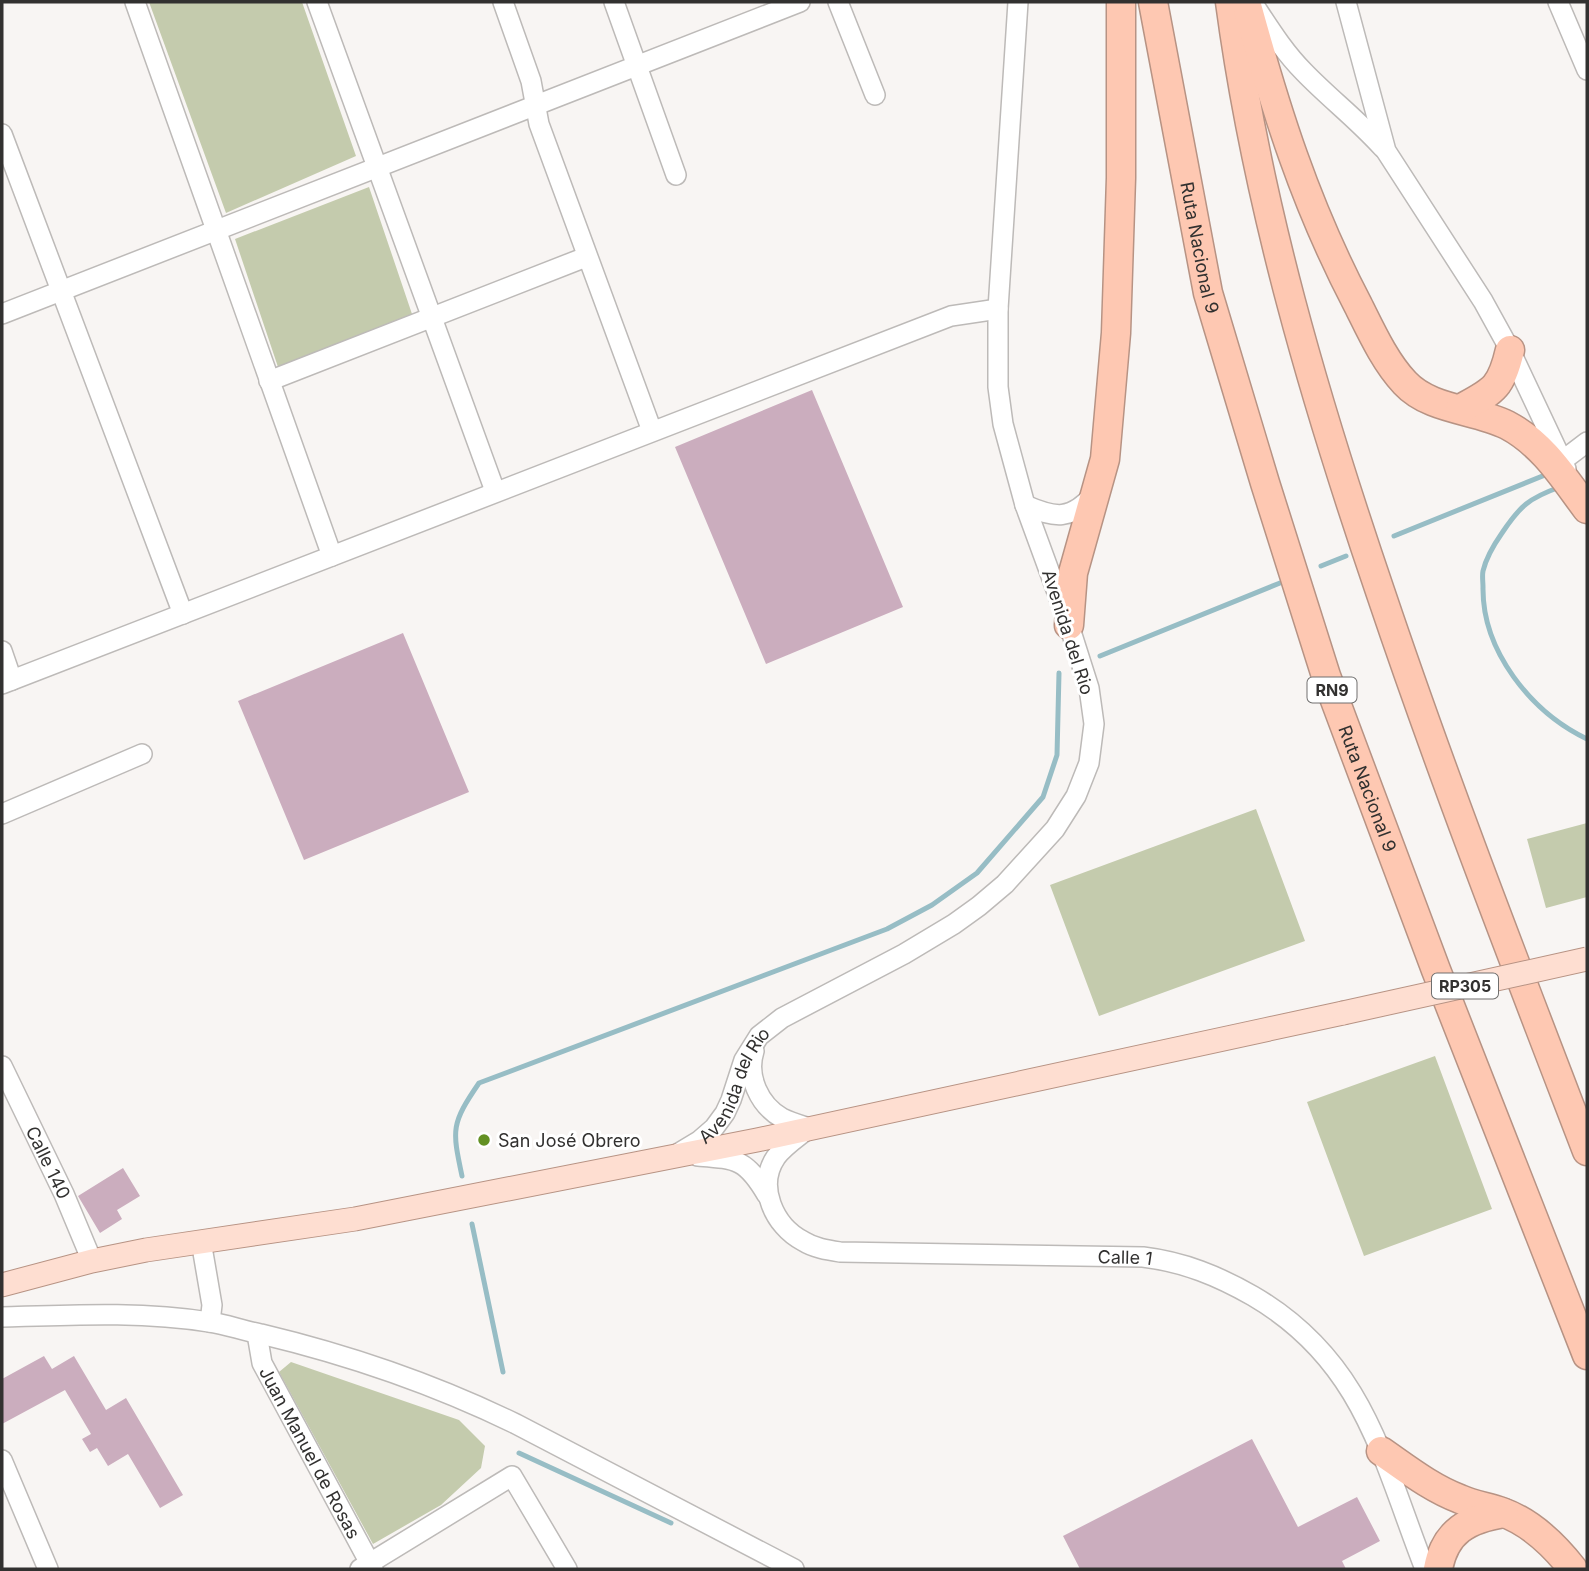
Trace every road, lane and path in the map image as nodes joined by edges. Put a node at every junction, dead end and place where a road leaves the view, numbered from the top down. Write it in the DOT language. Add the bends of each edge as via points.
graph roads {
  1 [pos="135,2"];
  2 [pos="317,2"];
  3 [pos="503,2"];
  4 [pos="614,2"];
  5 [pos="800,2"];
  6 [pos="838,2"];
  7 [pos="1018,2"];
  8 [pos="1121,2"];
  9 [pos="1153,2"];
  10 [pos="1230,2"];
  11 [pos="1249,2"];
  12 [pos="1346,2"];
  13 [pos="1558,2"];
  14 [pos="637,66"];
  15 [pos="1587,69"];
  16 [pos="875,95"];
  17 [pos="536,103"];
  18 [pos="2,134"];
  19 [pos="1386,151"];
  20 [pos="379,166"];
  21 [pos="676,175"];
  22 [pos="215,230"];
  23 [pos="586,257"];
  24 [pos="60,291"];
  25 [pos="999,309"];
  26 [pos="2,314"];
  27 [pos="430,317"];
  28 [pos="1510,350"];
  29 [pos="269,381"];
  30 [pos="1460,409"];
  31 [pos="652,431"];
  32 [pos="1587,442"];
  33 [pos="1562,461"];
  34 [pos="495,491"];
  35 [pos="1097,491"];
  36 [pos="1025,505"];
  37 [pos="1587,509"];
  38 [pos="332,556"];
  39 [pos="183,614"];
  40 [pos="1069,625"];
  41 [pos="2,651"];
  42 [pos="7,682"];
  43 [pos="142,754"];
  44 [pos="2,814"];
  45 [pos="1587,959"];
  46 [pos="759,1036"];
  47 [pos="2,1066"];
  48 [pos="809,1128"];
  49 [pos="1587,1151"];
  50 [pos="676,1155"];
  51 [pos="767,1195"];
  52 [pos="201,1241"];
  53 [pos="92,1261"];
  54 [pos="2,1285"];
  55 [pos="2,1317"];
  56 [pos="210,1322"];
  57 [pos="257,1334"];
  58 [pos="1587,1355"];
  59 [pos="1381,1451"];
  60 [pos="2,1460"];
  61 [pos="1505,1513"];
  62 [pos="368,1567"];
  63 [pos="48,1569"];
  64 [pos="567,1569"];
  65 [pos="794,1569"];
  66 [pos="1425,1569"];
  67 [pos="1438,1569"];
  68 [pos="1573,1569"];
  1 -- 22 [label="street"];
  2 -- 20 [label="street"];
  3 -- 17 [label="street"];
  4 -- 14 [label="street"];
  5 -- 14 [label="street"];
  6 -- 16 [label="street"];
  7 -- 25 [label="street, Avenida del Rio"];
  8 -- 35 [label="highway" via="1116,332 1105,459"];
  9 -- 58 [label="highway, Ruta Nacional 9 / RN9" via="1208,293 1322,663"];
  10 -- 49 [label="highway" via="1241,82 1283,275 1342,480 1420,709"];
  11 -- 19 [label="street" via="1288,55"];
  11 -- 30 [label="highway" via="1301,183 1352,293 1405,383 1421,396"];
  12 -- 19 [label="street"];
  13 -- 15 [label="street"];
  14 -- 17 [label="street"];
  14 -- 21 [label="street"];
  17 -- 20 [label="street"];
  17 -- 23 [label="street" via="539,124"];
  18 -- 24 [label="street"];
  19 -- 28 [label="street"];
  20 -- 22 [label="street"];
  20 -- 27 [label="street"];
  22 -- 24 [label="street"];
  22 -- 29 [label="street"];
  23 -- 27 [label="street"];
  23 -- 31 [label="street"];
  24 -- 26 [label="street"];
  24 -- 39 [label="street"];
  25 -- 31 [label="street" via="951,316"];
  25 -- 36 [label="street, Avenida del Rio" via="998,387"];
  27 -- 29 [label="street"];
  27 -- 34 [label="street"];
  28 -- 30 [label="highway" via="1496,387"];
  28 -- 33 [label="street"];
  29 -- 38 [label="street"];
  30 -- 37 [label="highway" via="1504,424 1544,451"];
  31 -- 34 [label="street"];
  32 -- 33 [label="street"];
  33 -- 37 [label="street"];
  34 -- 38 [label="street"];
  35 -- 36 [label="street" via="1083,507 1066,516 1045,514"];
  35 -- 40 [label="highway" via="1073,573"];
  36 -- 40 [label="street, Avenida del Rio"];
  38 -- 39 [label="street"];
  39 -- 42 [label="street"];
  40 -- 46 [label="street, Avenida del Rio" via="1089,688 1094,724 1089,763 1076,796 1055,828 1005,884 954,924 782,1018"];
  41 -- 42 [label="street"];
  43 -- 44 [label="street"];
  45 -- 48 [label="main road, RP305, bridge"];
  46 -- 48 [label="street" via="752,1071 761,1099 783,1119"];
  46 -- 50 [label="street, Avenida del Rio" via="744,1060 725,1113 699,1141"];
  47 -- 53 [label="street, Calle 140"];
  48 -- 50 [label="main road, RP305"];
  48 -- 51 [label="street" via="776,1157 769,1171"];
  50 -- 51 [label="street, Calle 1" via="741,1162 755,1174"];
  50 -- 52 [label="main road, RP305" via="355,1219"];
  51 -- 59 [label="street, Calle 1" via="791,1233 819,1248 840,1252 1143,1257 1185,1265 1226,1281 1296,1325 1317,1345 1347,1384"];
  52 -- 53 [label="main road, RP305"];
  52 -- 56 [label="street" via="212,1305"];
  53 -- 54 [label="main road, RP305"];
  55 -- 56 [label="street" via="149,1316"];
  56 -- 57 [label="street"];
  57 -- 62 [label="street, Juan Manuel de Rosas" via="262,1363"];
  57 -- 65 [label="street" via="378,1366 471,1402"];
  59 -- 61 [label="highway" via="1461,1500"];
  59 -- 66 [label="street, Calle 1"];
  60 -- 63 [label="street"];
  61 -- 67 [label="highway" via="1485,1516 1451,1536"];
  61 -- 68 [label="highway" via="1531,1528"];
  62 -- 64 [label="street" via="512,1476"];
}
